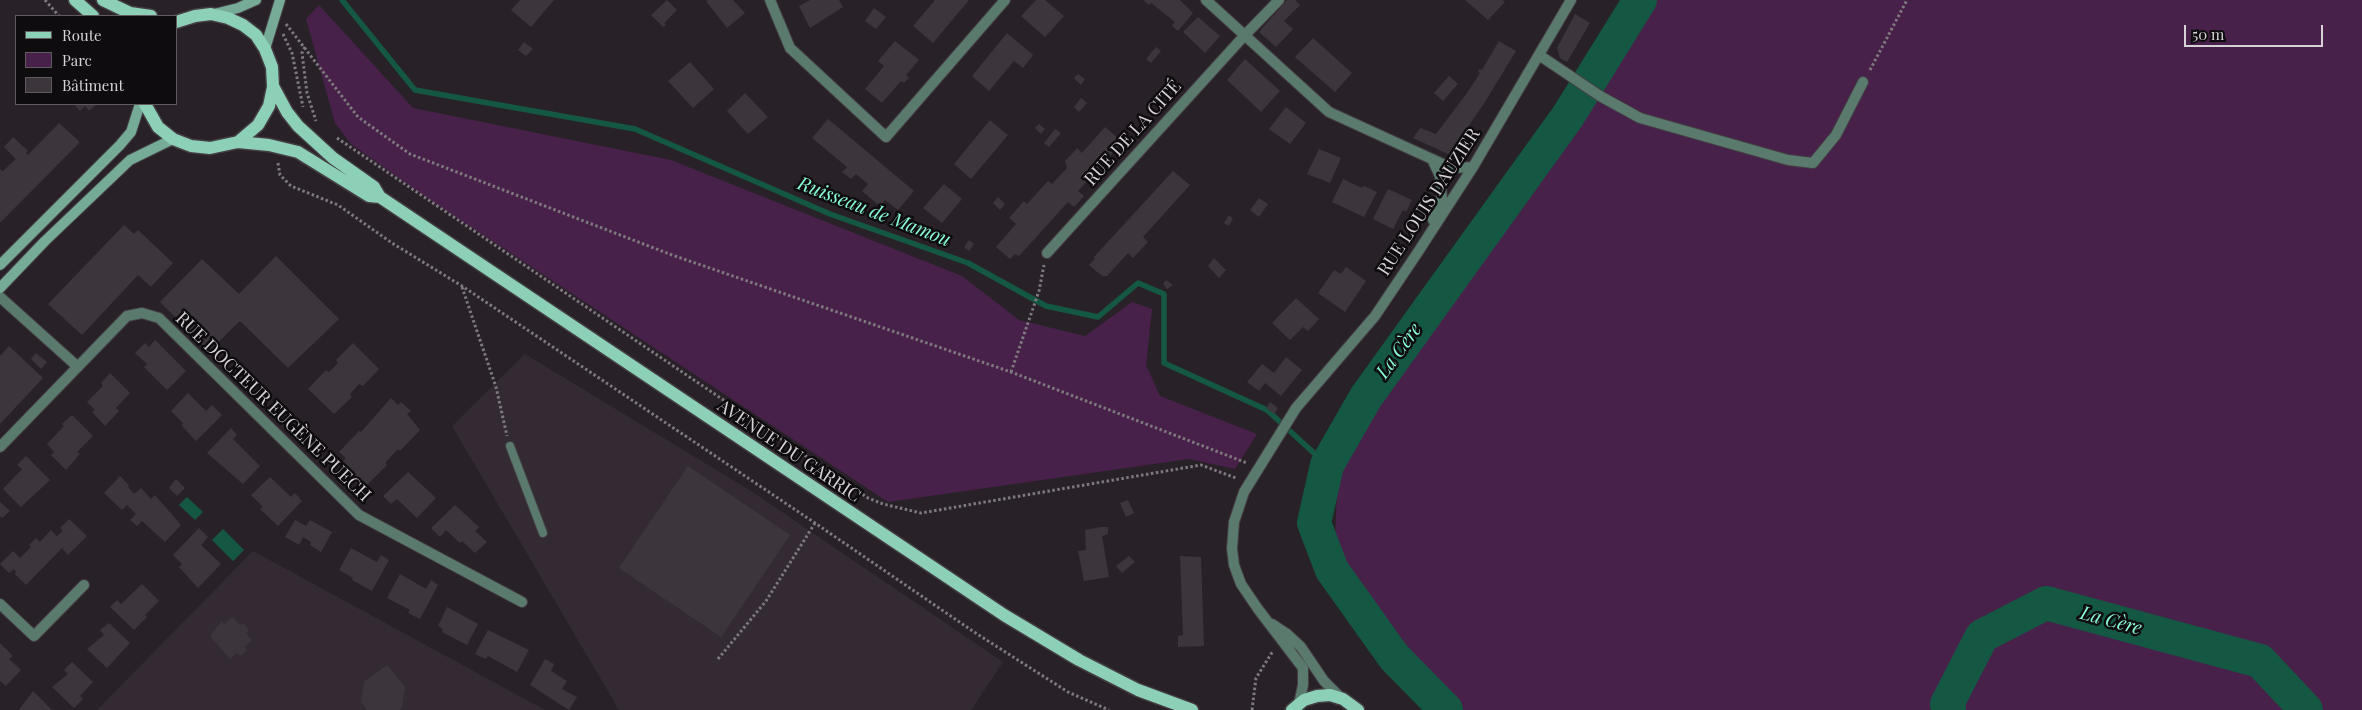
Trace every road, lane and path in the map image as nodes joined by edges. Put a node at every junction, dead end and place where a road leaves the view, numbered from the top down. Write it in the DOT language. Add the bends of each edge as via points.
graph roads {
  1 [pos="45,0"];
  2 [pos="75,0"];
  3 [pos="103,0"];
  4 [pos="256,0"];
  5 [pos="280,0"];
  6 [pos="770,0"];
  7 [pos="1005,0"];
  8 [pos="1206,0"];
  9 [pos="1279,0"];
  10 [pos="1571,0"];
  11 [pos="1906,0"];
  12 [pos="276,11"];
  13 [pos="211,14"];
  14 [pos="58,15"];
  15 [pos="92,15"];
  16 [pos="144,15"];
  17 [pos="178,21"];
  18 [pos="1244,36"];
  19 [pos="304,47"];
  20 [pos="265,49"];
  21 [pos="1538,55"];
  22 [pos="1863,82"];
  23 [pos="273,86"];
  24 [pos="140,105"];
  25 [pos="146,105"];
  26 [pos="332,135"];
  27 [pos="308,136"];
  28 [pos="173,139"];
  29 [pos="238,142"];
  30 [pos="283,148"];
  31 [pos="1432,159"];
  32 [pos="1473,167"];
  33 [pos="380,197"];
  34 [pos="1418,252"];
  35 [pos="1047,253"];
  36 [pos="0,265"];
  37 [pos="462,286"];
  38 [pos="0,288"];
  39 [pos="0,297"];
  40 [pos="78,367"];
  41 [pos="1011,372"];
  42 [pos="510,446"];
  43 [pos="0,447"];
  44 [pos="1255,472"];
  45 [pos="815,522"];
  46 [pos="543,534"];
  47 [pos="84,586"];
  48 [pos="522,602"];
  49 [pos="0,604"];
  50 [pos="1270,623"];
  51 [pos="1281,642"];
  52 [pos="718,660"];
  53 [pos="1340,698"];
  54 [pos="1296,707"];
  55 [pos="1109,710"];
  56 [pos="1192,710"];
  57 [pos="1252,710"];
  58 [pos="1358,710"];
  1 -- 14 [label="path"];
  2 -- 15 [label="main road"];
  3 -- 16 [label="main road" via="130,13"];
  4 -- 13 [label="street"];
  5 -- 12 [label="street"];
  6 -- 7 [label="street" via="790,48 886,137"];
  8 -- 18 [label="street"];
  9 -- 18 [label="street, RUE DE LA CITÉ"];
  10 -- 21 [label="street, RUE LOUIS DAUZIER"];
  11 -- 22 [label="path"];
  12 -- 19 [label="path"];
  12 -- 20 [label="street"];
  13 -- 17 [label="main road"];
  13 -- 20 [label="main road" via="243,25 256,35"];
  18 -- 31 [label="street" via="1329,112"];
  18 -- 35 [label="street, RUE DE LA CITÉ"];
  19 -- 27 [label="path" via="307,93 317,124"];
  19 -- 41 [label="path" via="358,117 410,154 672,255"];
  20 -- 23 [label="main road" via="272,67"];
  21 -- 22 [label="street" via="1640,118 1788,160 1813,162 1836,135"];
  21 -- 32 [label="street, RUE LOUIS DAUZIER"];
  23 -- 27 [label="main road, AVENUE DU GARRIC" via="287,112"];
  23 -- 29 [label="main road" via="269,106 258,125"];
  24 -- 36 [label="street" via="132,132"];
  25 -- 28 [label="main road" via="158,127"];
  26 -- 44 [label="path" via="868,498 883,504 921,513 1201,465 1233,478"];
  27 -- 33 [label="main road, AVENUE DU GARRIC" via="344,167 374,187"];
  28 -- 29 [label="main road" via="191,146 210,148"];
  28 -- 38 [label="street" via="148,150 123,167"];
  29 -- 30 [label="main road, AVENUE DU GARRIC"];
  30 -- 33 [label="main road, AVENUE DU GARRIC" via="298,152 369,196"];
  30 -- 37 [label="path" via="277,168 284,181 338,205"];
  31 -- 32 [label="street" via="1453,168"];
  31 -- 34 [label="street" via="1440,176 1442,200"];
  32 -- 34 [label="street, RUE LOUIS DAUZIER"];
  33 -- 56 [label="main road, AVENUE DU GARRIC" via="1004,615 1079,660 1138,690"];
  34 -- 44 [label="street, RUE LOUIS DAUZIER" via="1375,316 1296,408"];
  35 -- 41 [label="path" via="1039,291"];
  37 -- 42 [label="path" via="496,387"];
  37 -- 45 [label="path"];
  39 -- 40 [label="street"];
  40 -- 43 [label="street, RUE DOCTEUR EUGÈNE PUECH"];
  40 -- 48 [label="street, RUE DOCTEUR EUGÈNE PUECH" via="127,316 142,313 159,318 359,515"];
  41 -- 44 [label="path" via="1234,456"];
  42 -- 46 [label="lane"];
  44 -- 50 [label="street" via="1234,522 1232,549 1241,584"];
  45 -- 52 [label="path" via="766,601"];
  45 -- 55 [label="path" via="974,632 1068,692"];
  47 -- 49 [label="street" via="34,636"];
  50 -- 51 [label="street"];
  50 -- 53 [label="street" via="1301,647"];
  51 -- 54 [label="street" via="1303,668 1303,685"];
  51 -- 57 [label="path" via="1256,678"];
  53 -- 54 [label="main road" via="1317,696"];
  53 -- 58 [label="main road"];
}
